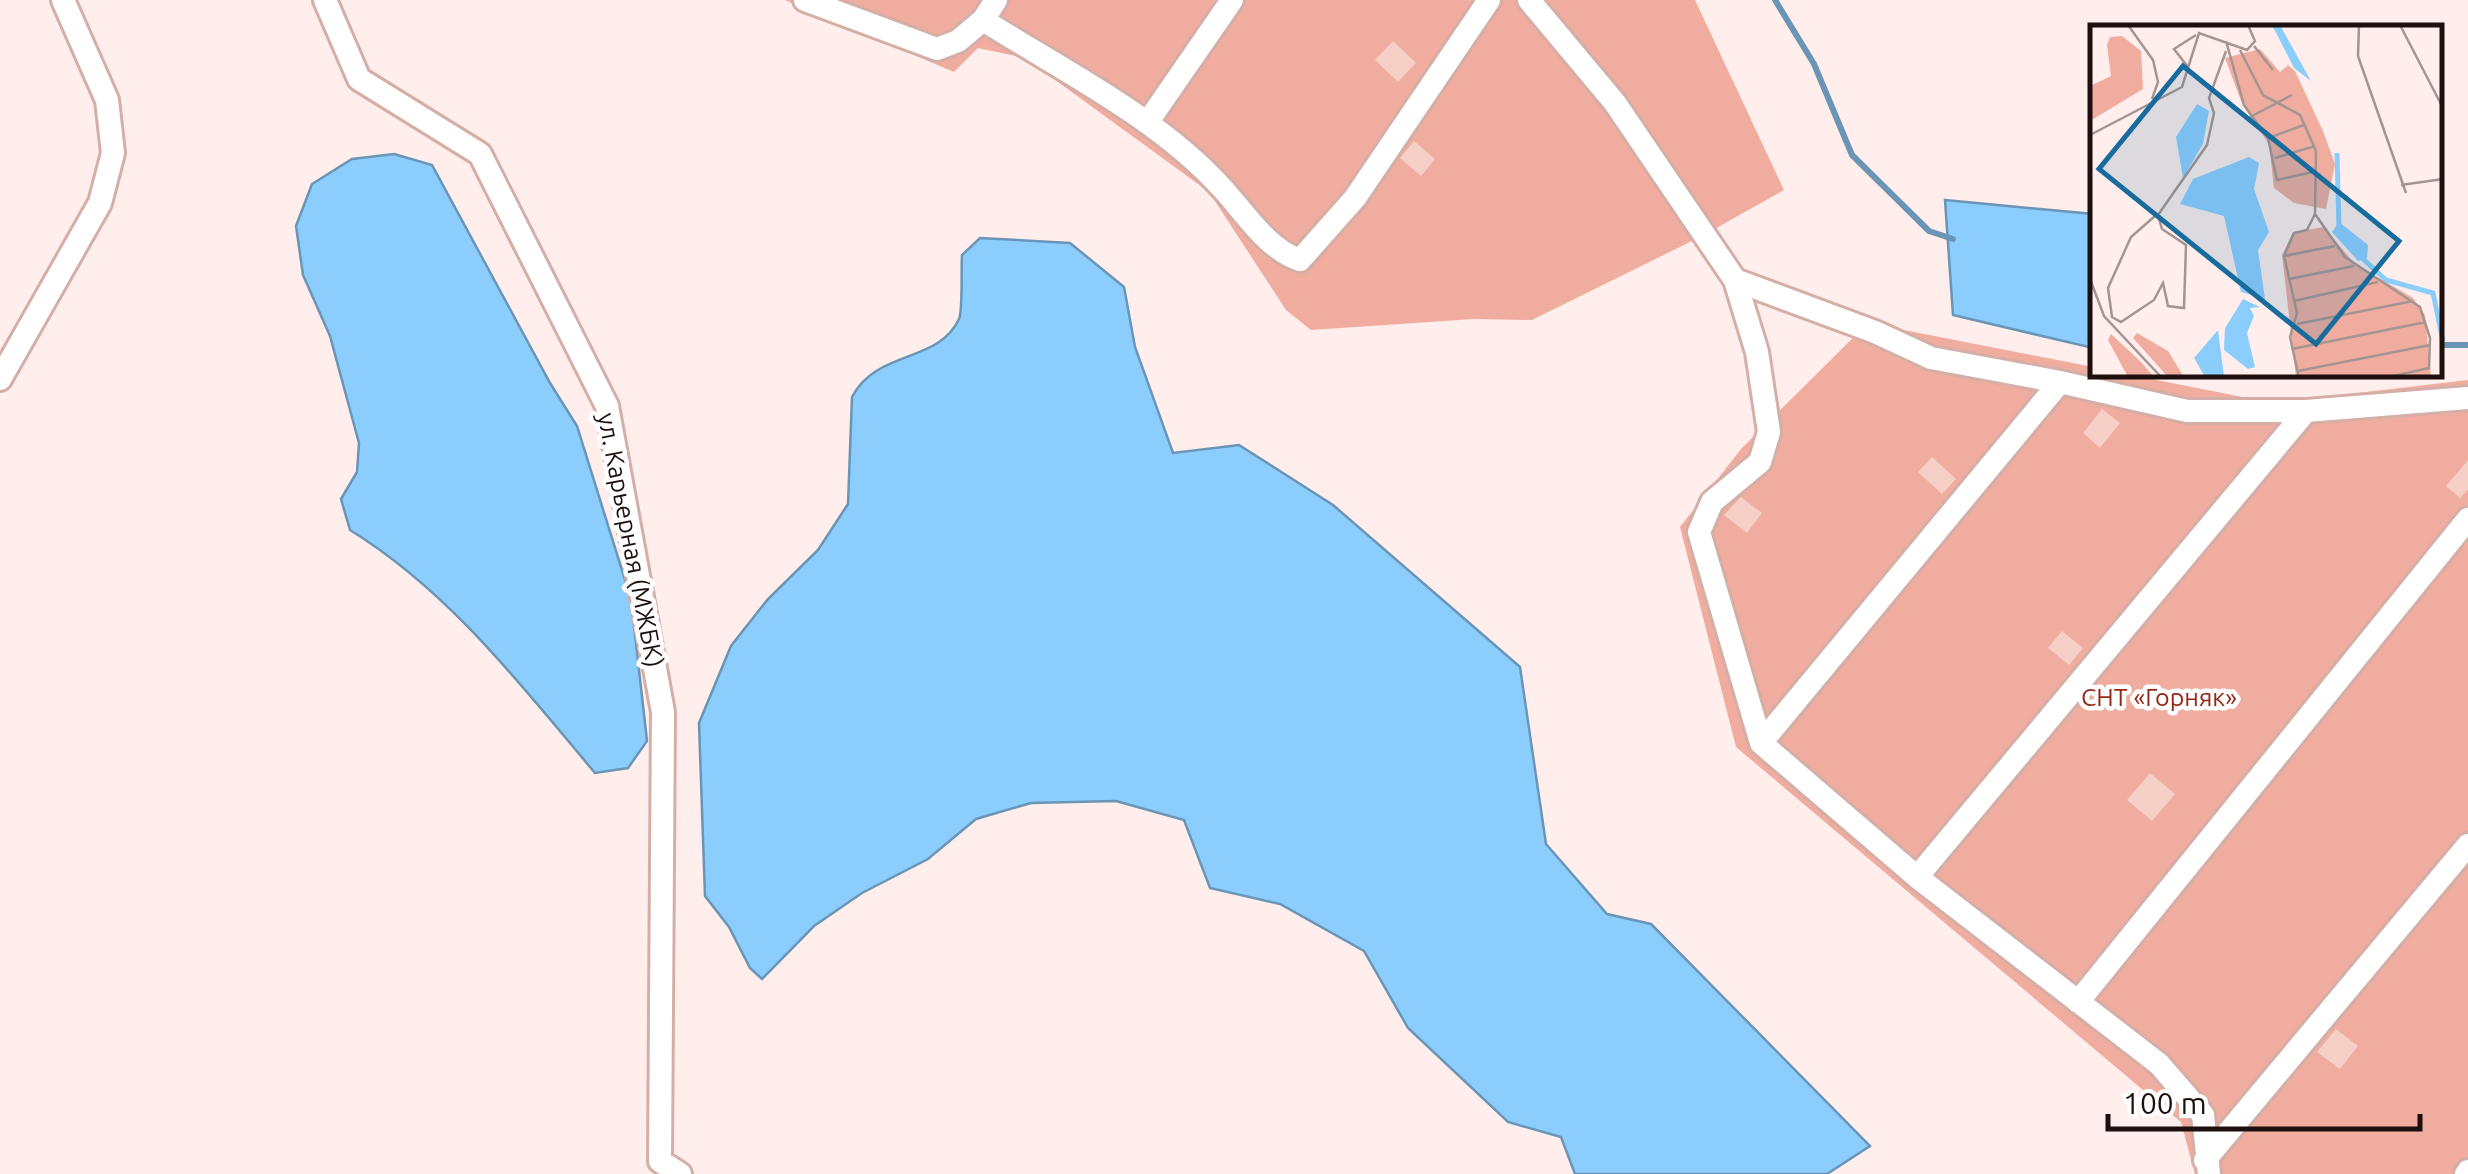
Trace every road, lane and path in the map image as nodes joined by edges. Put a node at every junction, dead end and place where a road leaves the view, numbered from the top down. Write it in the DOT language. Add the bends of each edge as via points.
graph roads {
  1 [pos="63,0"];
  2 [pos="325,0"];
  3 [pos="805,0"];
  4 [pos="1232,0"];
  5 [pos="1489,0"];
  6 [pos="1529,0"];
  7 [pos="990,10"];
  8 [pos="1147,123"];
  9 [pos="1735,280"];
  10 [pos="0,379"];
  11 [pos="2060,382"];
  12 [pos="2468,398"];
  13 [pos="2306,411"];
  14 [pos="2468,518"];
  15 [pos="1761,744"];
  16 [pos="2468,845"];
  17 [pos="1917,876"];
  18 [pos="2078,1002"];
  19 [pos="2207,1167"];
  20 [pos="680,1174"];
  1 -- 10 [label="street" via="108,100 113,154 100,203"];
  2 -- 20 [label="street, ул. Карьерная (МЖБК)" via="359,79 480,154 608,406 664,712 660,1161"];
  3 -- 7 [label="street" via="936,49 958,41"];
  4 -- 8 [label="street"];
  5 -- 8 [label="street" via="1356,198 1300,260 1284,255 1219,184"];
  6 -- 9 [label="street" via="1615,103"];
  7 -- 8 [label="street"];
  9 -- 11 [label="street" via="1932,358"];
  9 -- 15 [label="street" via="1757,352 1769,432 1760,462 1712,502 1699,532"];
  11 -- 13 [label="street" via="2186,411"];
  11 -- 15 [label="street"];
  12 -- 13 [label="street"];
  13 -- 17 [label="street"];
  14 -- 18 [label="street"];
  15 -- 17 [label="street"];
  16 -- 19 [label="street"];
  17 -- 18 [label="street"];
  18 -- 19 [label="street" via="2159,1064 2202,1114"];
}
